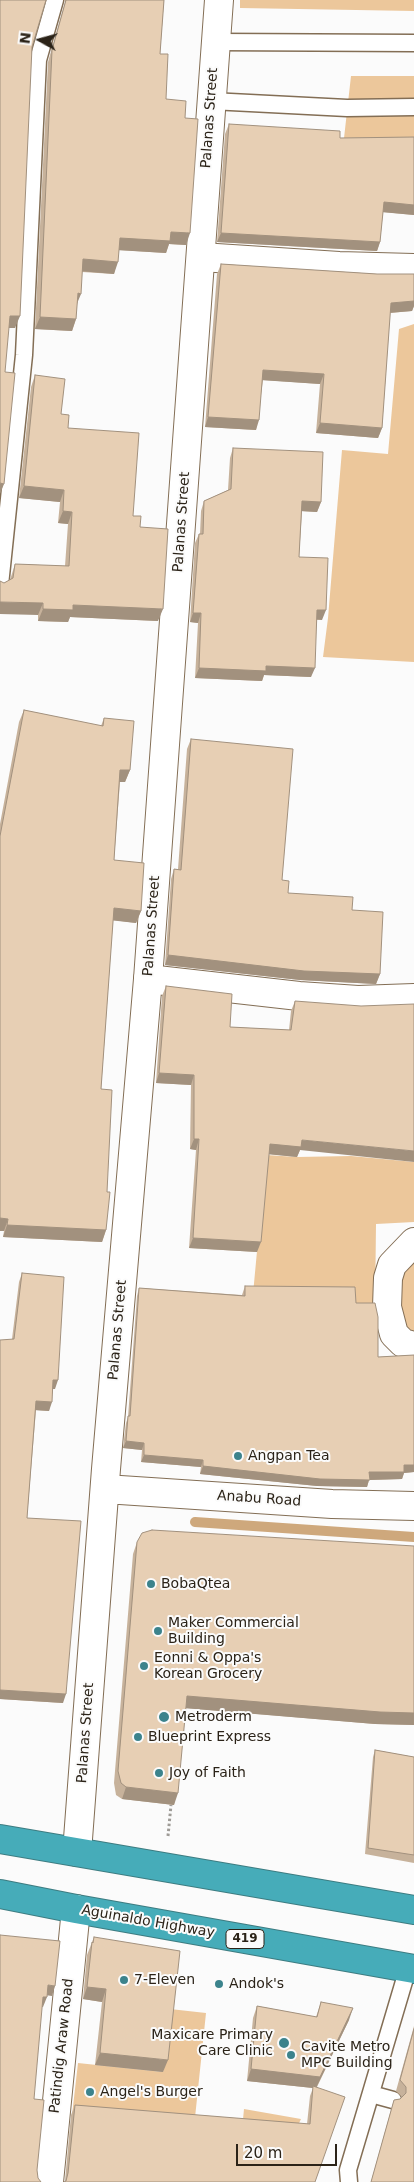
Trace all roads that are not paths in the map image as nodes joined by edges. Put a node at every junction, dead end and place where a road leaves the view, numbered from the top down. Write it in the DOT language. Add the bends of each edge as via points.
graph roads {
  1 [pos="55,0"];
  2 [pos="219,0"];
  3 [pos="215,42"];
  4 [pos="414,43"];
  5 [pos="211,101"];
  6 [pos="414,107"];
  7 [pos="201,257"];
  8 [pos="414,268"];
  9 [pos="0,585"];
  10 [pos="148,979"];
  11 [pos="414,998"];
  12 [pos="414,1242"];
  13 [pos="414,1346"];
  14 [pos="105,1489"];
  15 [pos="414,1506"];
  16 [pos="0,1839"];
  17 [pos="77,1852"];
  18 [pos="0,1894"];
  19 [pos="76,1909"];
  20 [pos="414,1910"];
  21 [pos="411,1969"];
  22 [pos="371,2094"];
  23 [pos="393,2100"];
  24 [pos="49,2182"];
  25 [pos="349,2182"];
  1 -- 9 [label="lane" via="38,60 24,354"];
  2 -- 3 [label="main road, Palanas Street"];
  3 -- 4 [label="lane"];
  3 -- 5 [label="main road, Palanas Street"];
  5 -- 6 [label="lane" via="347,108"];
  5 -- 7 [label="main road, Palanas Street"];
  7 -- 8 [label="main road"];
  7 -- 10 [label="main road, Palanas Street"];
  10 -- 11 [label="main road" via="299,996 358,1000"];
  10 -- 14 [label="main road, Palanas Street"];
  12 -- 13 [label="main road" via="392,1265 387,1293 388,1315 394,1334 403,1343"];
  14 -- 15 [label="main road, Anabu Road" via="332,1504"];
  14 -- 17 [label="main road, Palanas Street"];
  16 -- 17 [label="highway"];
  17 -- 20 [label="highway"];
  18 -- 19 [label="highway, Aguinaldo Highway / 419"];
  19 -- 21 [label="highway, Aguinaldo Highway / 419"];
  19 -- 24 [label="main road, Patindig Araw Road"];
  21 -- 22 [label="lane"];
  22 -- 23 [label="lane"];
  22 -- 25 [label="lane" via="348,2170"];
}
